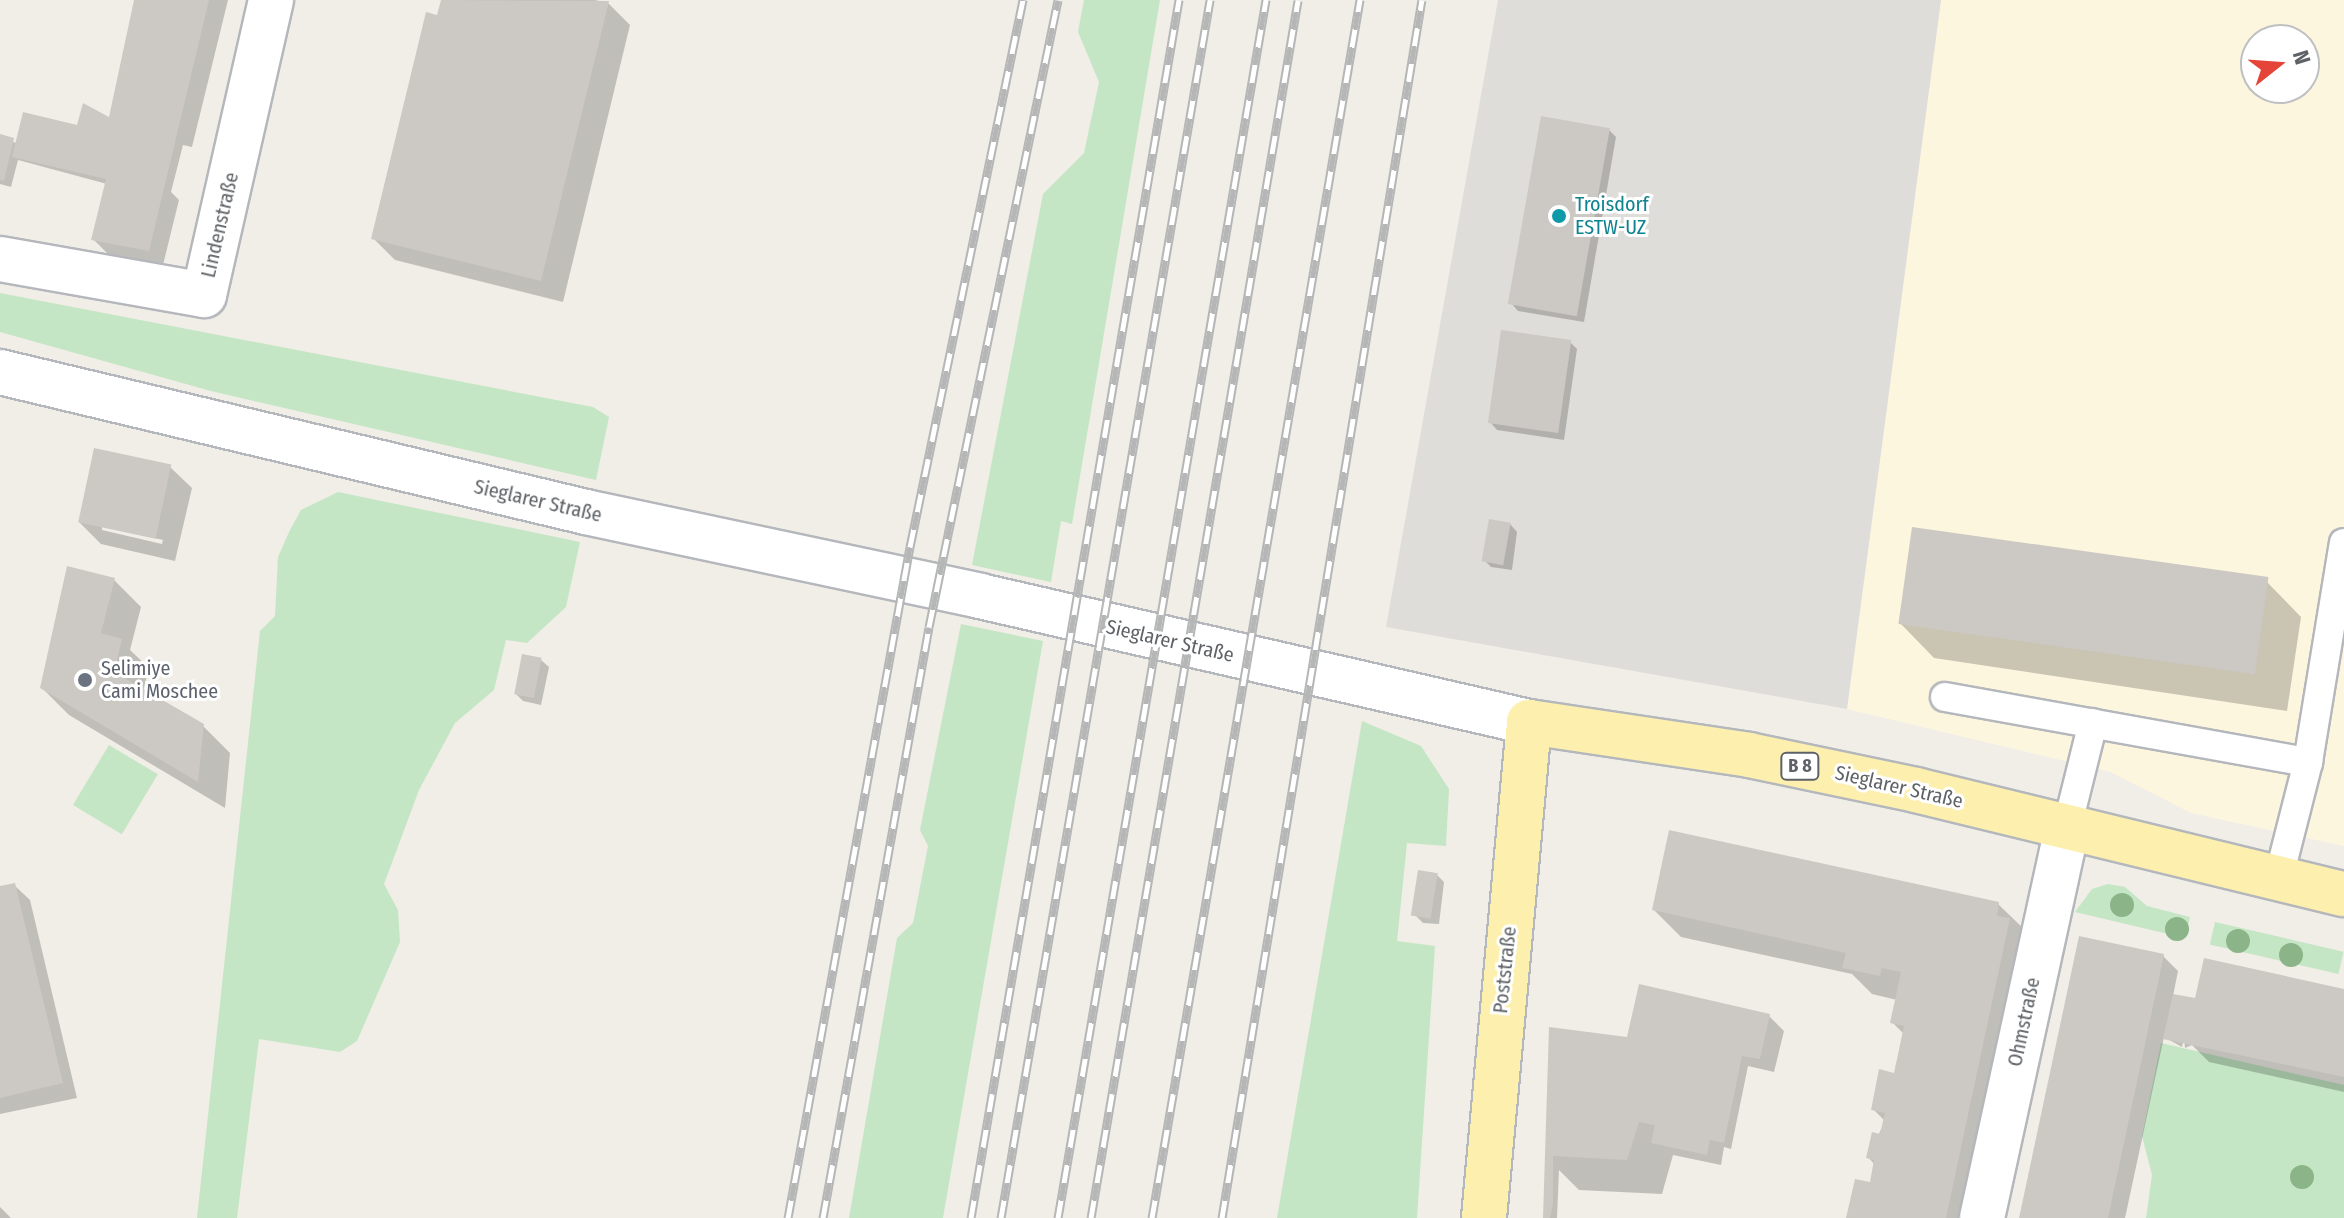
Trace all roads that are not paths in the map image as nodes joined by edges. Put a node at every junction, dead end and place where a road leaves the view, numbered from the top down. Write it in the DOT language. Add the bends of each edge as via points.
graph roads {
  1 [pos="271,0"];
  2 [pos="0,259"];
  3 [pos="0,372"];
  4 [pos="2344,543"];
  5 [pos="1945,697"];
  6 [pos="1529,722"];
  7 [pos="2093,723"];
  8 [pos="2308,762"];
  9 [pos="2067,827"];
  10 [pos="2278,880"];
  11 [pos="2344,894"];
  12 [pos="1484,1218"];
  13 [pos="1982,1218"];
  1 -- 2 [label="street, Lindenstraße" via="204,295"];
  3 -- 6 [label="street, Sieglarer Straße" via="556,505"];
  4 -- 8 [label="lane"];
  5 -- 7 [label="lane"];
  6 -- 9 [label="main road, Sieglarer Straße / B 8" via="1749,755"];
  6 -- 12 [label="main road, Poststraße"];
  7 -- 8 [label="lane"];
  7 -- 9 [label="lane"];
  8 -- 10 [label="lane"];
  9 -- 10 [label="main road, Sieglarer Straße / B 8"];
  9 -- 13 [label="street, Ohmstraße"];
  10 -- 11 [label="main road, Sieglarer Straße / B 8"];
}
